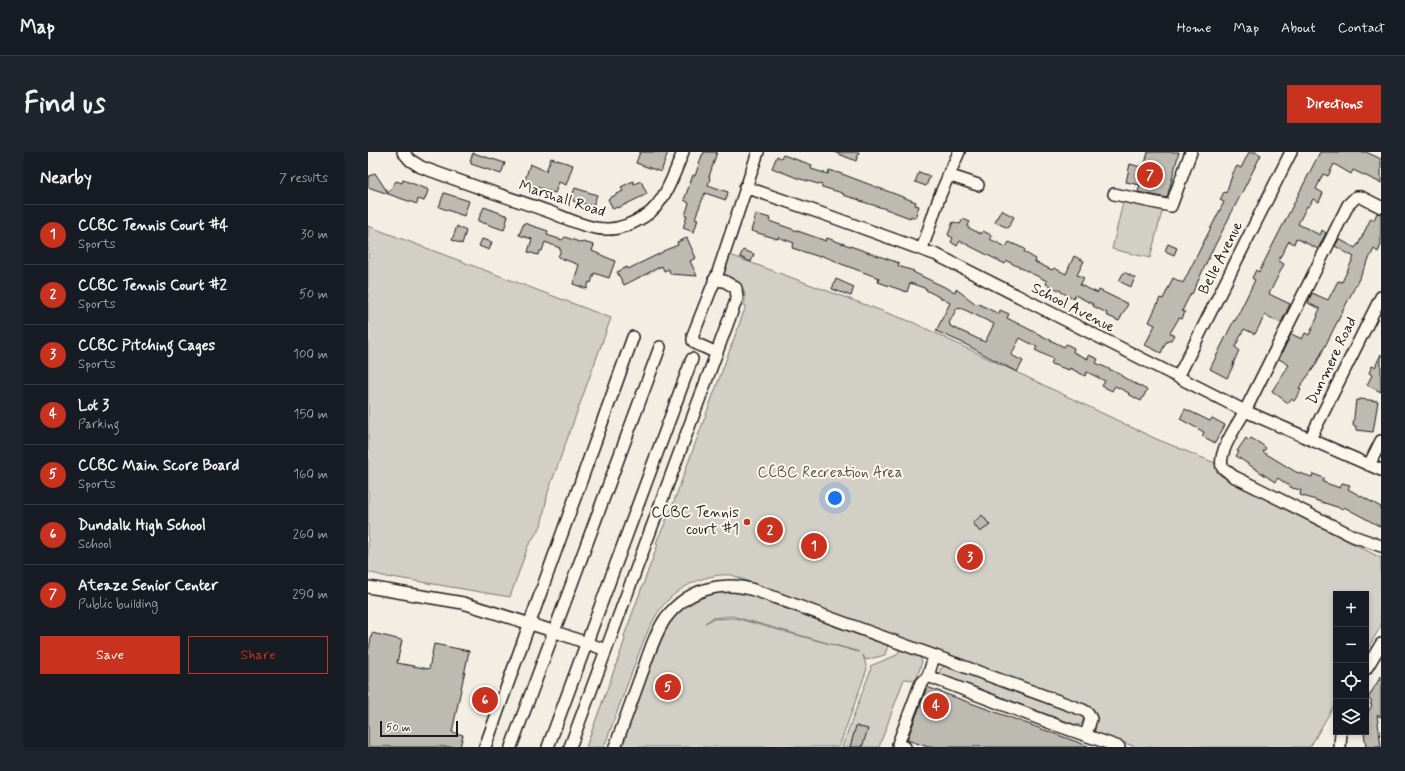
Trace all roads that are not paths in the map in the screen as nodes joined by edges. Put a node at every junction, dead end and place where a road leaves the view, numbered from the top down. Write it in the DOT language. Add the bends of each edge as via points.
graph roads {
  1 [pos="403,152"];
  2 [pos="683,152"];
  3 [pos="758,152"];
  4 [pos="959,152"];
  5 [pos="1191,152"];
  6 [pos="1290,152"];
  7 [pos="948,175"];
  8 [pos="978,185"];
  9 [pos="745,187"];
  10 [pos="1114,194"];
  11 [pos="1381,207"];
  12 [pos="922,249"];
  13 [pos="714,280"];
  14 [pos="1380,301"];
  15 [pos="633,337"];
  16 [pos="660,347"];
  17 [pos="717,353"];
  18 [pos="692,359"];
  19 [pos="1178,377"];
  20 [pos="1245,411"];
  21 [pos="1310,439"];
  22 [pos="1381,441"];
  23 [pos="1369,465"];
  24 [pos="1381,470"];
  25 [pos="1381,546"];
  26 [pos="368,587"];
  27 [pos="530,624"];
  28 [pos="553,631"];
  29 [pos="586,644"];
  30 [pos="1381,644"];
  31 [pos="606,650"];
  32 [pos="934,657"];
  33 [pos="1369,664"];
  34 [pos="928,676"];
  35 [pos="1086,735"];
  36 [pos="1341,735"];
  37 [pos="485,747"];
  38 [pos="511,747"];
  39 [pos="548,747"];
  40 [pos="570,747"];
  41 [pos="615,747"];
  42 [pos="905,747"];
  43 [pos="1119,747"];
  44 [pos="1340,747"];
  1 -- 2 [label="street, Marshall Road" via="421,167 577,222 606,229 630,224 656,207"];
  3 -- 9 [label="street"];
  4 -- 7 [label="street"];
  5 -- 10 [label="street" via="1171,206"];
  6 -- 19 [label="street, Belle Avenue"];
  7 -- 8 [label="street"];
  7 -- 12 [label="street"];
  9 -- 12 [label="street, School Avenue"];
  9 -- 13 [label="street"];
  11 -- 20 [label="street" via="1361,197 1356,197 1348,205"];
  12 -- 19 [label="street, School Avenue"];
  13 -- 17 [label="street" via="693,340"];
  13 -- 17 [label="street" via="724,281 736,288 737,298"];
  14 -- 21 [label="street, Dunmere Road"];
  15 -- 27 [label="street"];
  16 -- 28 [label="street"];
  17 -- 31 [label="street"];
  18 -- 29 [label="street"];
  19 -- 20 [label="street, School Avenue"];
  20 -- 21 [label="street, School Avenue"];
  20 -- 25 [label="street" via="1222,455 1222,467 1234,476 1353,536"];
  21 -- 23 [label="street, School Avenue"];
  22 -- 23 [label="street"];
  23 -- 24 [label="street, School Avenue"];
  26 -- 27 [label="street" via="463,603"];
  27 -- 28 [label="street"];
  27 -- 37 [label="street"];
  28 -- 29 [label="street"];
  28 -- 38 [label="street"];
  29 -- 31 [label="street"];
  29 -- 39 [label="street"];
  30 -- 33 [label="street"];
  31 -- 40 [label="street"];
  32 -- 34 [label="street"];
  32 -- 35 [label="street" via="1083,710 1091,718"];
  32 -- 41 [label="street" via="745,586 718,586 706,589 683,601 665,620 650,651"];
  34 -- 35 [label="street"];
  34 -- 42 [label="street" via="920,685 898,744"];
  35 -- 43 [label="street"];
  36 -- 44 [label="street"];
}
